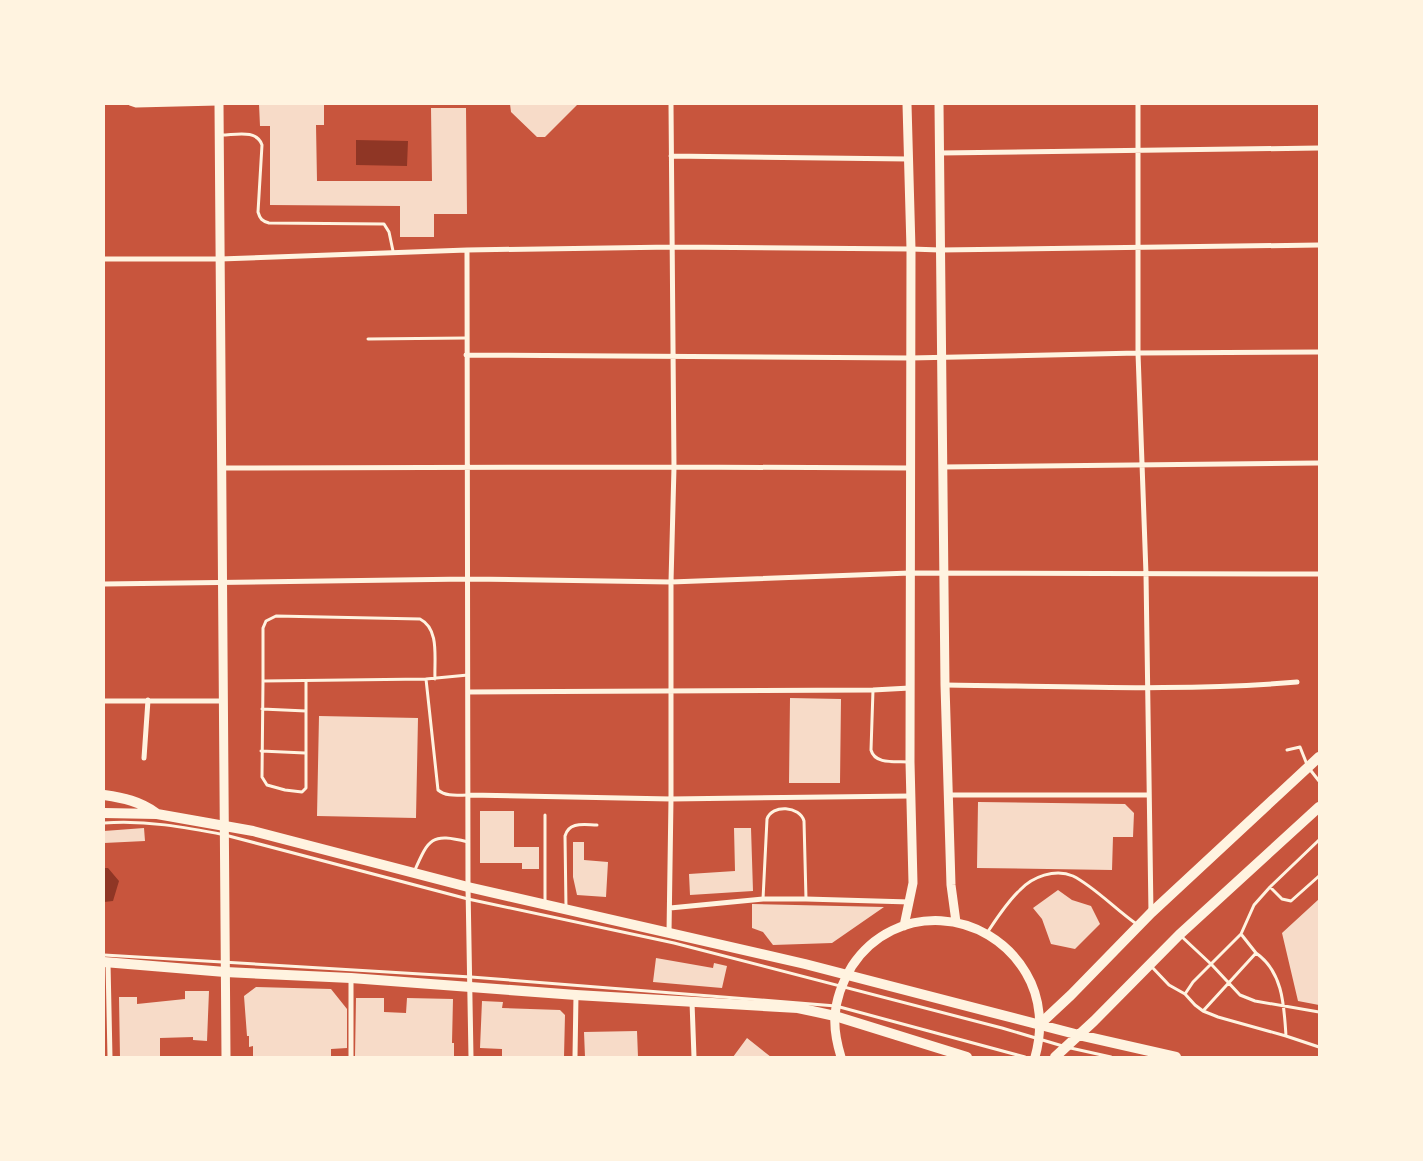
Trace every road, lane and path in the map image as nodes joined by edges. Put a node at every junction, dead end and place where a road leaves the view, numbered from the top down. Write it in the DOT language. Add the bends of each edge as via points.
graph roads {
  1 [pos="130,104"];
  2 [pos="219,104"];
  3 [pos="671,104"];
  4 [pos="907,104"];
  5 [pos="939,104"];
  6 [pos="1138,104"];
  7 [pos="219,135"];
  8 [pos="1319,148"];
  9 [pos="1138,150"];
  10 [pos="940,153"];
  11 [pos="671,156"];
  12 [pos="908,159"];
  13 [pos="1319,245"];
  14 [pos="1138,246"];
  15 [pos="673,247"];
  16 [pos="911,249"];
  17 [pos="467,250"];
  18 [pos="940,250"];
  19 [pos="393,251"];
  20 [pos="104,259"];
  21 [pos="220,259"];
  22 [pos="466,338"];
  23 [pos="368,339"];
  24 [pos="1319,352"];
  25 [pos="1138,353"];
  26 [pos="466,354"];
  27 [pos="673,356"];
  28 [pos="941,357"];
  29 [pos="910,358"];
  30 [pos="1319,462"];
  31 [pos="1142,466"];
  32 [pos="467,467"];
  33 [pos="674,467"];
  34 [pos="941,467"];
  35 [pos="222,468"];
  36 [pos="910,468"];
  37 [pos="910,573"];
  38 [pos="943,574"];
  39 [pos="1146,574"];
  40 [pos="1319,574"];
  41 [pos="468,579"];
  42 [pos="224,582"];
  43 [pos="671,582"];
  44 [pos="104,584"];
  45 [pos="468,675"];
  46 [pos="435,679"];
  47 [pos="426,680"];
  48 [pos="263,682"];
  49 [pos="306,682"];
  50 [pos="1297,682"];
  51 [pos="945,685"];
  52 [pos="1148,687"];
  53 [pos="910,688"];
  54 [pos="873,690"];
  55 [pos="671,691"];
  56 [pos="468,692"];
  57 [pos="148,700"];
  58 [pos="104,701"];
  59 [pos="224,701"];
  60 [pos="262,709"];
  61 [pos="306,711"];
  62 [pos="1287,750"];
  63 [pos="261,751"];
  64 [pos="306,753"];
  65 [pos="1319,756"];
  66 [pos="144,758"];
  67 [pos="910,762"];
  68 [pos="1308,767"];
  69 [pos="1319,781"];
  70 [pos="104,795"];
  71 [pos="469,795"];
  72 [pos="948,795"];
  73 [pos="1149,795"];
  74 [pos="911,796"];
  75 [pos="671,800"];
  76 [pos="1319,807"];
  77 [pos="104,813"];
  78 [pos="157,814"];
  79 [pos="545,815"];
  80 [pos="104,823"];
  81 [pos="597,825"];
  82 [pos="225,831"];
  83 [pos="1319,840"];
  84 [pos="469,842"];
  85 [pos="413,873"];
  86 [pos="1319,876"];
  87 [pos="468,887"];
  88 [pos="1270,887"];
  89 [pos="468,899"];
  90 [pos="763,899"];
  91 [pos="806,899"];
  92 [pos="910,902"];
  93 [pos="545,904"];
  94 [pos="670,908"];
  95 [pos="566,909"];
  96 [pos="1150,913"];
  97 [pos="956,922"];
  98 [pos="904,926"];
  99 [pos="1138,926"];
  100 [pos="669,932"];
  101 [pos="986,933"];
  102 [pos="1240,934"];
  103 [pos="1179,935"];
  104 [pos="1256,953"];
  105 [pos="105,960"];
  106 [pos="1149,965"];
  107 [pos="1212,965"];
  108 [pos="225,967"];
  109 [pos="846,976"];
  110 [pos="351,978"];
  111 [pos="471,982"];
  112 [pos="1228,982"];
  113 [pos="842,986"];
  114 [pos="1185,994"];
  115 [pos="576,995"];
  116 [pos="692,1002"];
  117 [pos="1284,1006"];
  118 [pos="836,1011"];
  119 [pos="1203,1011"];
  120 [pos="1319,1012"];
  121 [pos="1040,1024"];
  122 [pos="1079,1035"];
  123 [pos="1286,1036"];
  124 [pos="1039,1039"];
  125 [pos="1319,1046"];
  126 [pos="1066,1048"];
  127 [pos="110,1057"];
  128 [pos="226,1057"];
  129 [pos="351,1057"];
  130 [pos="471,1057"];
  131 [pos="576,1057"];
  132 [pos="694,1057"];
  133 [pos="841,1057"];
  134 [pos="967,1057"];
  135 [pos="1026,1057"];
  136 [pos="1035,1057"];
  137 [pos="1055,1057"];
  138 [pos="1111,1057"];
  139 [pos="1176,1057"];
  1 -- 2 [label="lane"];
  2 -- 7 [label="main road"];
  3 -- 11 [label="street"];
  4 -- 12 [label="main road"];
  5 -- 10 [label="main road"];
  6 -- 9 [label="street"];
  7 -- 19 [label="lane" via="251,135 260,140 258,212 264,222 384,224"];
  7 -- 21 [label="main road"];
  8 -- 9 [label="street"];
  9 -- 10 [label="street"];
  9 -- 14 [label="street"];
  10 -- 18 [label="main road"];
  11 -- 12 [label="street"];
  11 -- 15 [label="street"];
  12 -- 16 [label="main road"];
  13 -- 14 [label="street"];
  14 -- 18 [label="street"];
  14 -- 25 [label="street"];
  15 -- 16 [label="street"];
  15 -- 17 [label="street"];
  15 -- 27 [label="street"];
  16 -- 18 [label="street"];
  16 -- 29 [label="main road"];
  17 -- 19 [label="street"];
  17 -- 22 [label="street"];
  18 -- 28 [label="main road"];
  19 -- 21 [label="street"];
  20 -- 21 [label="street"];
  21 -- 35 [label="main road"];
  22 -- 23 [label="lane"];
  22 -- 26 [label="street"];
  24 -- 25 [label="street"];
  25 -- 28 [label="street"];
  25 -- 31 [label="street"];
  26 -- 27 [label="street"];
  26 -- 32 [label="street"];
  27 -- 29 [label="street"];
  27 -- 33 [label="street"];
  28 -- 29 [label="street"];
  28 -- 34 [label="main road"];
  29 -- 36 [label="main road"];
  30 -- 31 [label="street"];
  31 -- 34 [label="street"];
  31 -- 39 [label="street"];
  32 -- 33 [label="street"];
  32 -- 35 [label="street"];
  32 -- 41 [label="street"];
  33 -- 36 [label="street"];
  33 -- 43 [label="street"];
  34 -- 38 [label="main road"];
  35 -- 42 [label="main road"];
  36 -- 37 [label="main road"];
  37 -- 38 [label="street"];
  37 -- 43 [label="street"];
  37 -- 53 [label="main road"];
  38 -- 39 [label="street"];
  38 -- 51 [label="main road"];
  39 -- 40 [label="street"];
  39 -- 52 [label="street"];
  41 -- 42 [label="street"];
  41 -- 43 [label="street"];
  41 -- 45 [label="street"];
  42 -- 44 [label="street"];
  42 -- 59 [label="main road"];
  43 -- 55 [label="street"];
  45 -- 46 [label="lane"];
  45 -- 56 [label="street"];
  46 -- 47 [label="lane"];
  46 -- 48 [label="lane" via="434,633 420,619 276,616 263,628"];
  47 -- 49 [label="lane"];
  47 -- 71 [label="lane" via="438,790 447,795"];
  48 -- 49 [label="lane"];
  48 -- 60 [label="lane"];
  49 -- 61 [label="lane"];
  50 -- 52 [label="street" via="1254,686"];
  51 -- 52 [label="street"];
  51 -- 72 [label="main road"];
  52 -- 73 [label="street"];
  53 -- 54 [label="street"];
  53 -- 67 [label="main road"];
  54 -- 55 [label="street"];
  54 -- 67 [label="lane" via="873,755 876,759"];
  55 -- 56 [label="street"];
  55 -- 75 [label="street"];
  56 -- 71 [label="street"];
  57 -- 58 [label="street"];
  57 -- 59 [label="street"];
  57 -- 66 [label="street"];
  59 -- 82 [label="main road"];
  60 -- 61 [label="lane"];
  60 -- 63 [label="lane"];
  61 -- 64 [label="lane"];
  62 -- 68 [label="lane" via="1300,747"];
  63 -- 64 [label="lane"];
  63 -- 64 [label="lane" via="262,777 267,785 302,792 306,788"];
  65 -- 68 [label="main road"];
  67 -- 74 [label="main road"];
  68 -- 69 [label="lane"];
  68 -- 96 [label="main road"];
  70 -- 78 [label="main road" via="143,804"];
  71 -- 75 [label="street"];
  71 -- 84 [label="street"];
  72 -- 73 [label="street"];
  72 -- 97 [label="main road" via="951,884"];
  73 -- 96 [label="street"];
  74 -- 75 [label="street"];
  74 -- 92 [label="main road" via="913,883"];
  75 -- 94 [label="street"];
  76 -- 103 [label="main road"];
  77 -- 78 [label="main road"];
  78 -- 82 [label="main road"];
  79 -- 93 [label="lane"];
  80 -- 82 [label="lane" via="148,823"];
  81 -- 95 [label="lane" via="576,825 567,830"];
  82 -- 85 [label="main road" via="253,831"];
  82 -- 89 [label="lane"];
  82 -- 108 [label="main road"];
  83 -- 88 [label="lane"];
  84 -- 85 [label="lane" via="438,838 424,850"];
  84 -- 87 [label="street"];
  85 -- 87 [label="main road"];
  86 -- 88 [label="lane" via="1291,900 1282,899"];
  87 -- 89 [label="street"];
  87 -- 93 [label="main road"];
  88 -- 102 [label="lane" via="1254,906"];
  89 -- 111 [label="street"];
  89 -- 113 [label="lane" via="674,943"];
  90 -- 91 [label="street"];
  90 -- 91 [label="lane" via="767,819 773,810 778,809 794,810 802,816"];
  90 -- 94 [label="street"];
  91 -- 92 [label="street"];
  92 -- 98 [label="main road"];
  93 -- 95 [label="main road"];
  94 -- 100 [label="street"];
  95 -- 100 [label="main road"];
  96 -- 99 [label="main road"];
  97 -- 98 [label="main road" via="930,921"];
  97 -- 101 [label="main road"];
  98 -- 109 [label="main road" via="870,945"];
  99 -- 101 [label="lane" via="1088,886 1071,876 1052,873 1035,878 1020,889"];
  99 -- 121 [label="main road"];
  100 -- 109 [label="main road"];
  101 -- 121 [label="main road" via="1020,962 1038,1002"];
  102 -- 104 [label="lane"];
  102 -- 107 [label="lane"];
  103 -- 106 [label="main road"];
  103 -- 107 [label="lane"];
  104 -- 112 [label="lane"];
  104 -- 117 [label="lane" via="1264,958 1278,979"];
  105 -- 108 [label="main road"];
  105 -- 127 [label="street"];
  106 -- 114 [label="lane" via="1169,985"];
  106 -- 122 [label="main road"];
  107 -- 112 [label="lane"];
  107 -- 114 [label="lane" via="1192,982"];
  108 -- 110 [label="main road"];
  108 -- 111 [label="lane"];
  108 -- 128 [label="main road"];
  109 -- 113 [label="main road"];
  109 -- 121 [label="main road"];
  110 -- 111 [label="main road"];
  110 -- 129 [label="street"];
  111 -- 115 [label="main road"];
  111 -- 118 [label="lane"];
  111 -- 130 [label="street"];
  112 -- 117 [label="lane" via="1240,995"];
  112 -- 119 [label="lane"];
  113 -- 118 [label="main road"];
  113 -- 124 [label="lane"];
  114 -- 119 [label="lane"];
  115 -- 116 [label="main road"];
  115 -- 131 [label="street"];
  116 -- 118 [label="main road"];
  116 -- 132 [label="street"];
  117 -- 120 [label="lane"];
  117 -- 123 [label="lane"];
  118 -- 133 [label="main road" via="836,1039"];
  118 -- 134 [label="main road"];
  118 -- 135 [label="lane"];
  119 -- 123 [label="lane"];
  121 -- 122 [label="main road"];
  121 -- 124 [label="main road"];
  122 -- 126 [label="main road"];
  122 -- 139 [label="main road"];
  123 -- 125 [label="lane"];
  124 -- 126 [label="lane"];
  124 -- 136 [label="main road"];
  126 -- 137 [label="main road"];
  126 -- 138 [label="lane"];
}
